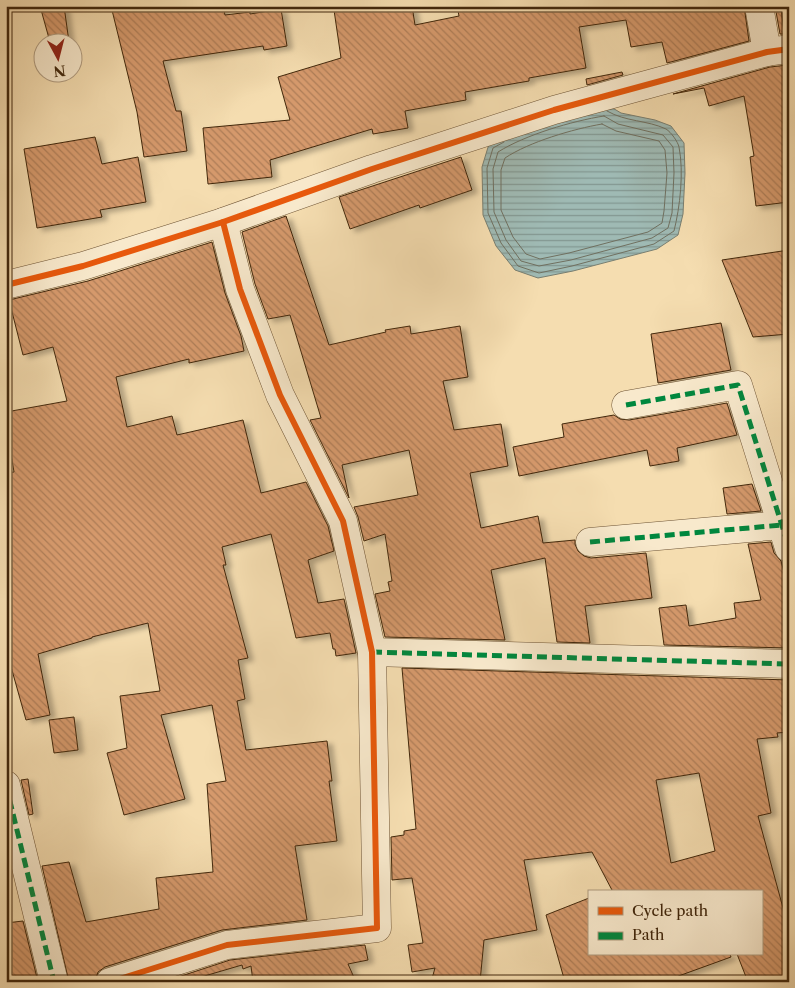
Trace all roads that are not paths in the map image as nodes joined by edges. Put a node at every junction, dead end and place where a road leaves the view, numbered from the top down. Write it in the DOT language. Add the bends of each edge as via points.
graph roads {
  1 [pos="758,6"];
  2 [pos="778,51"];
  3 [pos="223,222"];
  4 [pos="6,285"];
  5 [pos="626,405"];
  6 [pos="786,537"];
  7 [pos="590,542"];
  8 [pos="372,652"];
  9 [pos="789,664"];
  10 [pos="6,785"];
  11 [pos="54,982"];
  12 [pos="110,982"];
  1 -- 2 [label="street"];
  2 -- 3 [label="street" via="554,110"];
  3 -- 4 [label="street" via="82,266"];
  3 -- 8 [label="street" via="240,289 280,395 343,521"];
  5 -- 6 [label="street" via="738,386"];
  6 -- 7 [label="street"];
  8 -- 9 [label="street"];
  8 -- 12 [label="street" via="377,928 227,945"];
  10 -- 11 [label="street"];
}
